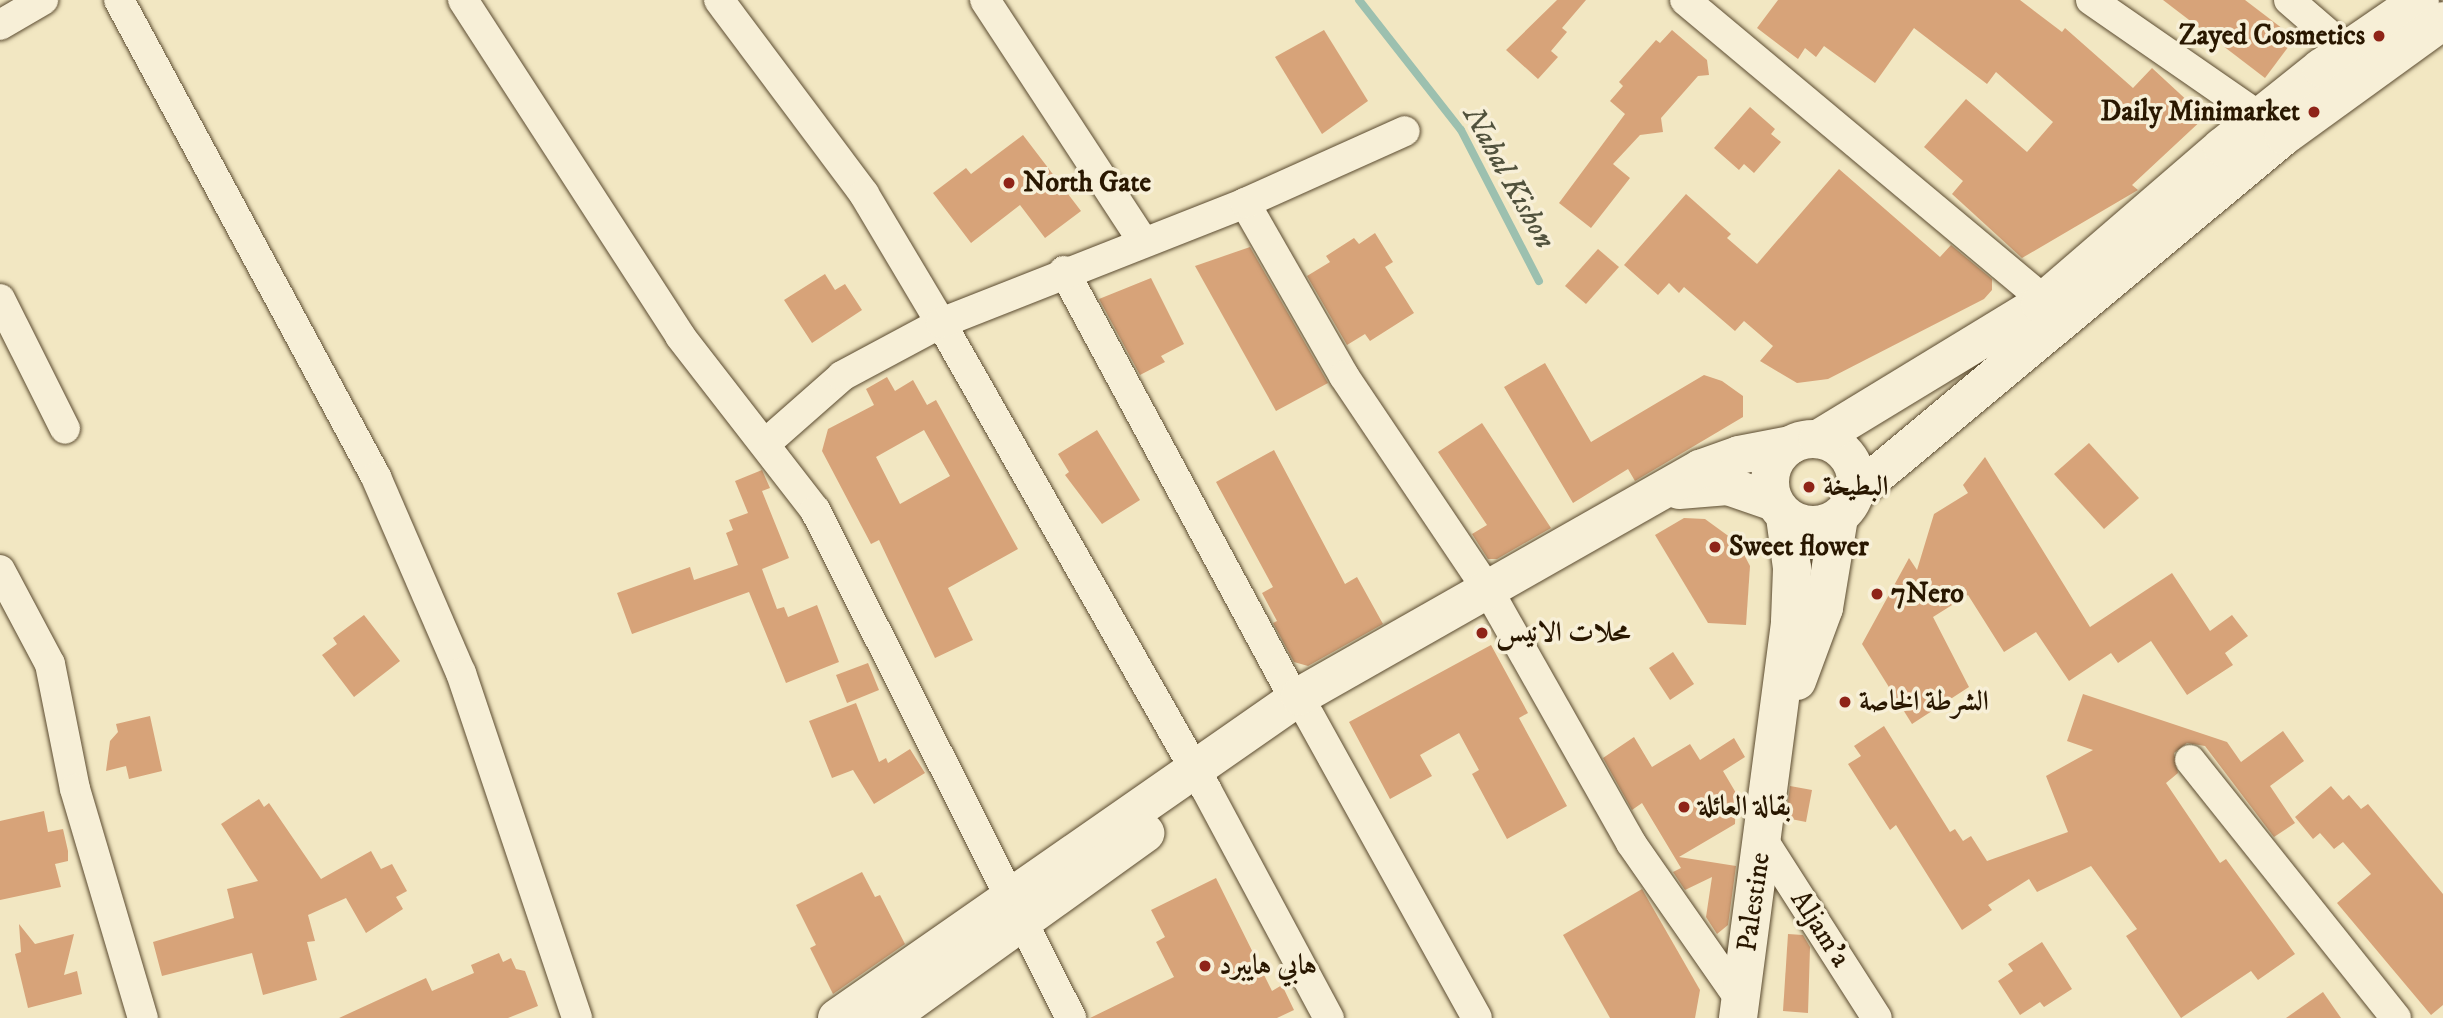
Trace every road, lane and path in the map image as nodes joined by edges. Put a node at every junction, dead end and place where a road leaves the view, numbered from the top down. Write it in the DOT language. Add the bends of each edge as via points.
graph roads {
  1 [pos="43,0"];
  2 [pos="119,0"];
  3 [pos="463,0"];
  4 [pos="719,0"];
  5 [pos="985,0"];
  6 [pos="1685,0"];
  7 [pos="2091,0"];
  8 [pos="2289,0"];
  9 [pos="2420,0"];
  10 [pos="2443,20"];
  11 [pos="0,25"];
  12 [pos="2347,50"];
  13 [pos="2260,117"];
  14 [pos="1405,131"];
  15 [pos="1245,203"];
  16 [pos="1143,241"];
  17 [pos="1064,271"];
  18 [pos="2043,300"];
  19 [pos="1,302"];
  20 [pos="942,323"];
  21 [pos="65,429"];
  22 [pos="1804,442"];
  23 [pos="765,444"];
  24 [pos="1660,494"];
  25 [pos="1847,505"];
  26 [pos="1780,509"];
  27 [pos="0,570"];
  28 [pos="1489,590"];
  29 [pos="1782,702"];
  30 [pos="1302,707"];
  31 [pos="2190,760"];
  32 [pos="1199,779"];
  33 [pos="1763,840"];
  34 [pos="1016,908"];
  35 [pos="1739,1008"];
  36 [pos="143,1018"];
  37 [pos="578,1018"];
  38 [pos="837,1018"];
  39 [pos="888,1018"];
  40 [pos="1071,1018"];
  41 [pos="1329,1018"];
  42 [pos="1477,1018"];
  43 [pos="1877,1018"];
  44 [pos="2396,1018"];
  1 -- 11 [label="street"];
  2 -- 37 [label="street" via="376,477 461,673"];
  3 -- 23 [label="street" via="680,336"];
  4 -- 20 [label="street" via="864,194"];
  5 -- 16 [label="street"];
  6 -- 18 [label="street"];
  7 -- 13 [label="street"];
  8 -- 12 [label="street"];
  9 -- 12 [label="main road"];
  10 -- 25 [label="main road" via="2284,136"];
  12 -- 13 [label="main road"];
  13 -- 18 [label="main road"];
  14 -- 15 [label="street"];
  15 -- 16 [label="street"];
  15 -- 28 [label="street" via="1344,376"];
  16 -- 17 [label="street"];
  17 -- 20 [label="street"];
  17 -- 30 [label="street"];
  18 -- 22 [label="main road"];
  19 -- 21 [label="street"];
  20 -- 23 [label="street" via="842,376"];
  20 -- 32 [label="street"];
  22 -- 24 [label="main road" via="1713,464"];
  22 -- 25 [label="main road" via="1844,452 1856,478"];
  22 -- 26 [label="main road" via="1772,466 1769,480"];
  23 -- 34 [label="street" via="815,510"];
  24 -- 26 [label="main road" via="1728,486"];
  24 -- 28 [label="main road"];
  25 -- 26 [label="main road" via="1812,526"];
  25 -- 29 [label="main road" via="1824,608 1799,677"];
  26 -- 29 [label="main road, Palestine" via="1792,568"];
  27 -- 36 [label="street" via="50,664 75,789"];
  28 -- 30 [label="main road"];
  28 -- 35 [label="street" via="1631,843"];
  29 -- 33 [label="main road, Palestine"];
  30 -- 32 [label="main road"];
  30 -- 42 [label="street"];
  31 -- 44 [label="street"];
  32 -- 34 [label="main road"];
  32 -- 41 [label="street"];
  33 -- 35 [label="main road, Palestine"];
  33 -- 43 [label="street, Aljam'a"];
  34 -- 38 [label="main road"];
  34 -- 39 [label="main road"];
  34 -- 40 [label="street"];
}
